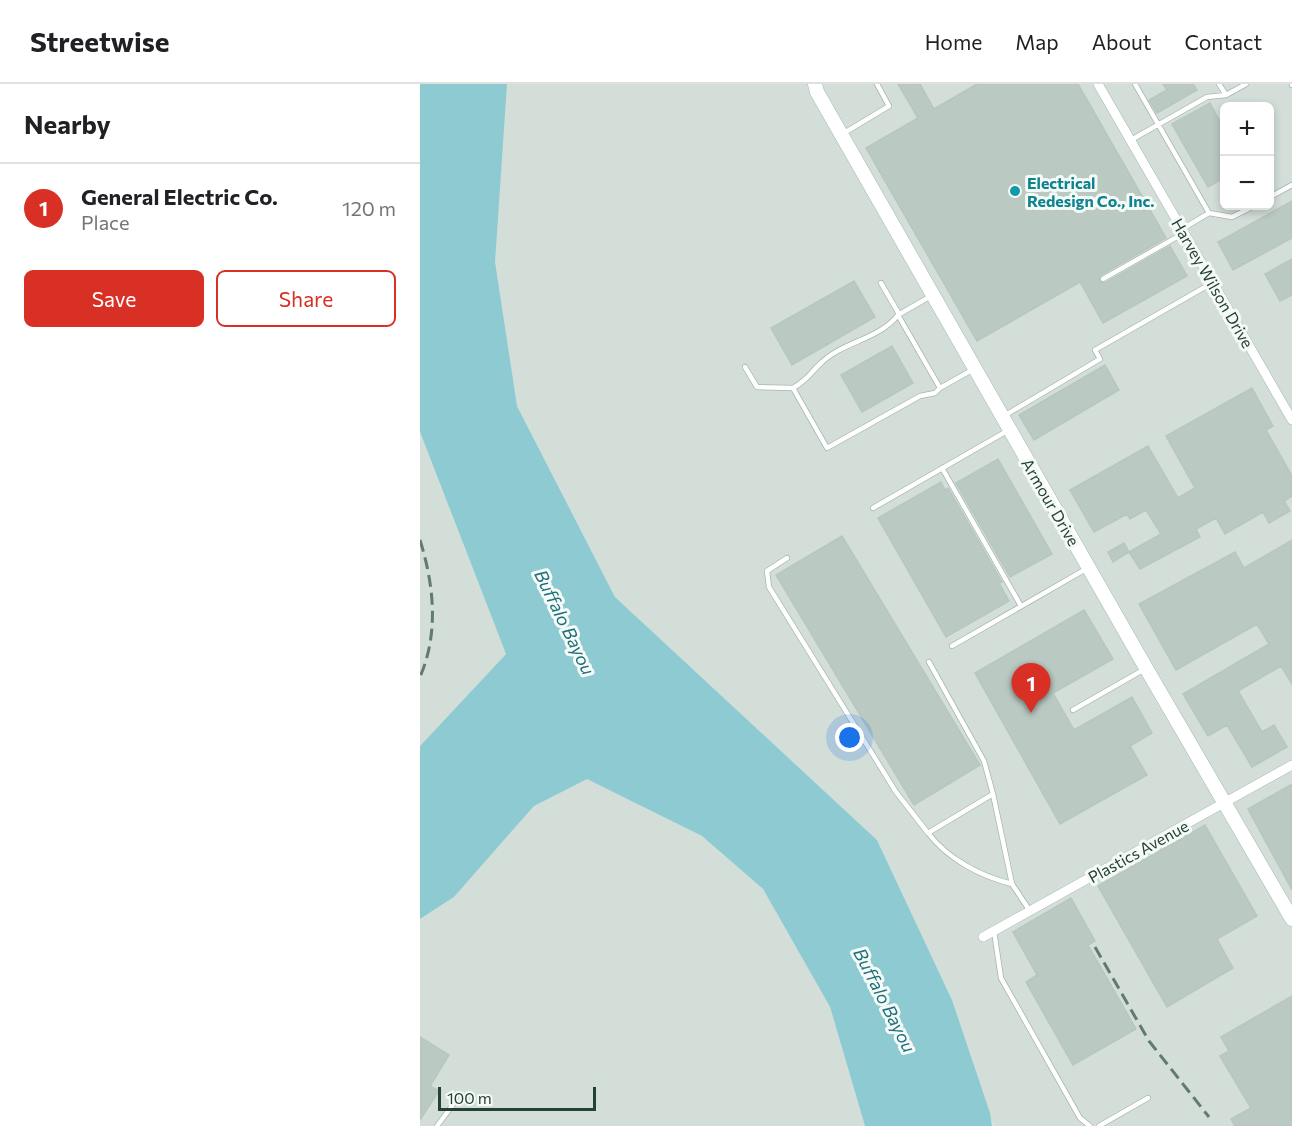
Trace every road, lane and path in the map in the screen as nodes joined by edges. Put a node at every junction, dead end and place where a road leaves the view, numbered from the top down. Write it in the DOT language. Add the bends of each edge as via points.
graph roads {
  1 [pos="877,84"];
  2 [pos="1098,84"];
  3 [pos="1135,84"];
  4 [pos="1219,84"];
  5 [pos="1246,84"];
  6 [pos="814,87"];
  7 [pos="1226,96"];
  8 [pos="1158,125"];
  9 [pos="842,134"];
  10 [pos="1131,141"];
  11 [pos="1292,185"];
  12 [pos="1274,194"];
  13 [pos="1247,210"];
  14 [pos="1209,213"];
  15 [pos="1183,231"];
  16 [pos="1103,279"];
  17 [pos="1212,282"];
  18 [pos="881,283"];
  19 [pos="933,295"];
  20 [pos="899,315"];
  21 [pos="745,367"];
  22 [pos="975,368"];
  23 [pos="793,388"];
  24 [pos="940,388"];
  25 [pos="1002,417"];
  26 [pos="1292,420"];
  27 [pos="1010,429"];
  28 [pos="942,468"];
  29 [pos="873,508"];
  30 [pos="787,558"];
  31 [pos="1089,567"];
  32 [pos="1022,606"];
  33 [pos="952,646"];
  34 [pos="929,662"];
  35 [pos="1146,668"];
  36 [pos="1073,710"];
  37 [pos="1292,765"];
  38 [pos="993,794"];
  39 [pos="1225,803"];
  40 [pos="928,833"];
  41 [pos="1012,884"];
  42 [pos="1030,911"];
  43 [pos="1292,919"];
  44 [pos="994,931"];
  45 [pos="983,937"];
  46 [pos="1148,1098"];
  47 [pos="455,1102"];
  48 [pos="437,1126"];
  49 [pos="1090,1126"];
  50 [pos="1098,1126"];
  1 -- 9 [label="lane" via="890,106"];
  2 -- 10 [label="street, Harvey Wilson Drive"];
  3 -- 8 [label="lane"];
  4 -- 7 [label="lane"];
  5 -- 7 [label="lane"];
  6 -- 9 [label="street, Armour Drive"];
  7 -- 8 [label="lane" via="1207,97"];
  8 -- 10 [label="lane"];
  8 -- 14 [label="lane"];
  9 -- 19 [label="street, Armour Drive"];
  10 -- 15 [label="street, Harvey Wilson Drive"];
  11 -- 12 [label="lane"];
  13 -- 14 [label="lane" via="1232,218"];
  14 -- 15 [label="lane"];
  15 -- 16 [label="lane"];
  15 -- 17 [label="street, Harvey Wilson Drive"];
  17 -- 25 [label="lane" via="1095,350 1100,359"];
  17 -- 26 [label="street, Harvey Wilson Drive"];
  18 -- 20 [label="lane"];
  19 -- 20 [label="lane"];
  19 -- 22 [label="street, Armour Drive"];
  20 -- 23 [label="lane" via="821,362 809,379"];
  20 -- 24 [label="lane"];
  21 -- 23 [label="lane" via="757,387"];
  22 -- 24 [label="lane"];
  22 -- 25 [label="street, Armour Drive"];
  23 -- 24 [label="lane" via="827,448"];
  25 -- 27 [label="street, Armour Drive"];
  27 -- 28 [label="lane"];
  27 -- 31 [label="street, Armour Drive"];
  28 -- 29 [label="lane"];
  28 -- 32 [label="lane"];
  30 -- 40 [label="lane" via="767,572 769,587 896,792"];
  31 -- 32 [label="lane"];
  31 -- 35 [label="street, Armour Drive"];
  32 -- 33 [label="lane"];
  34 -- 38 [label="lane" via="984,761"];
  35 -- 36 [label="lane"];
  35 -- 39 [label="street, Armour Drive"];
  37 -- 39 [label="street, Plastics Avenue"];
  38 -- 40 [label="lane"];
  38 -- 41 [label="lane"];
  39 -- 42 [label="street, Plastics Avenue"];
  39 -- 43 [label="street, Armour Drive"];
  40 -- 41 [label="lane" via="940,849 994,879"];
  41 -- 42 [label="lane"];
  42 -- 44 [label="street, Plastics Avenue"];
  44 -- 45 [label="street, Plastics Avenue"];
  44 -- 49 [label="lane" via="1001,978 1080,1118"];
  46 -- 50 [label="lane"];
  47 -- 48 [label="lane"];
}
